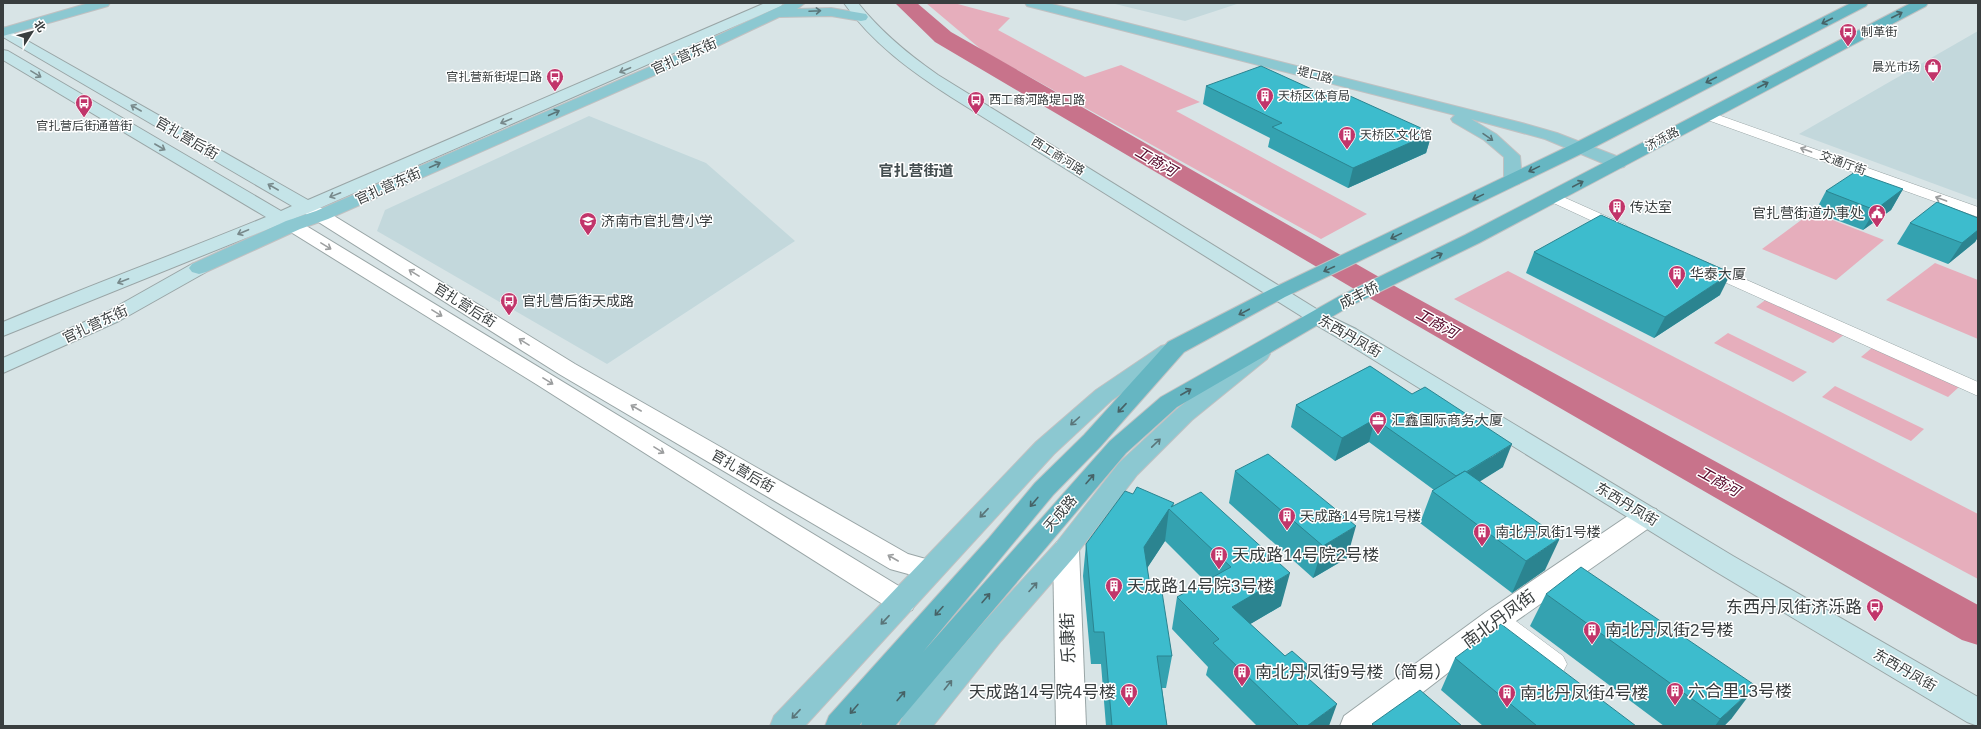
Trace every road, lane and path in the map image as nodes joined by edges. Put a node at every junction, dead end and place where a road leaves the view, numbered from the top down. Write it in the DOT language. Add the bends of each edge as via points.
graph roads {
  1 [pos="71,3"];
  2 [pos="103,3"];
  3 [pos="798,3"];
  4 [pos="851,3"];
  5 [pos="1032,3"];
  6 [pos="1055,3"];
  7 [pos="1862,3"];
  8 [pos="1921,3"];
  9 [pos="776,9"];
  10 [pos="861,17"];
  11 [pos="3,29"];
  12 [pos="3,54"];
  13 [pos="1416,100"];
  14 [pos="1707,115"];
  15 [pos="1586,144"];
  16 [pos="1624,159"];
  17 [pos="1513,180"];
  18 [pos="1552,197"];
  19 [pos="314,211"];
  20 [pos="1978,212"];
  21 [pos="286,221"];
  22 [pos="1634,234"];
  23 [pos="1692,260"];
  24 [pos="199,268"];
  25 [pos="1402,273"];
  26 [pos="1278,293"];
  27 [pos="1316,317"];
  28 [pos="3,330"];
  29 [pos="1278,338"];
  30 [pos="1176,347"];
  31 [pos="3,356"];
  32 [pos="3,366"];
  33 [pos="1978,390"];
  34 [pos="1647,516"];
  35 [pos="1066,549"];
  36 [pos="930,570"];
  37 [pos="902,602"];
  38 [pos="1496,620"];
  39 [pos="1571,678"];
  40 [pos="1978,713"];
  41 [pos="785,726"];
  42 [pos="840,726"];
  43 [pos="876,726"];
  44 [pos="914,726"];
  45 [pos="1071,726"];
  46 [pos="1355,726"];
  1 -- 11 [label="main road"];
  2 -- 11 [label="main road"];
  3 -- 9 [label="main road, 官扎营东街"];
  4 -- 10 [label="main road, 西工商河路"];
  5 -- 13 [label="main road, 堤口路"];
  6 -- 15 [label="main road, 堤口路" via="1522,120"];
  7 -- 15 [label="highway, one-way"];
  14 -- 8 [label="highway, 济泺路, one-way"];
  9 -- 10 [label="main road, 官扎营东街, one-way" via="842,12"];
  9 -- 19 [label="main road, 官扎营东街" via="720,29"];
  10 -- 26 [label="main road, 西工商河路" via="882,40 918,68"];
  19 -- 11 [label="main road, 官扎营后街, one-way"];
  12 -- 21 [label="main road, 官扎营后街, one-way"];
  13 -- 15 [label="main road, 堤口路"];
  13 -- 17 [label="main road, one-way" via="1454,116 1490,137 1512,156"];
  14 -- 16 [label="highway, 济泺路"];
  20 -- 14 [label="street, 交通厅街, one-way"];
  15 -- 16 [label="main road, 堤口路"];
  15 -- 17 [label="highway, one-way"];
  18 -- 16 [label="highway, 济泺路, one-way"];
  17 -- 26 [label="highway, one-way"];
  18 -- 22 [label="street"];
  25 -- 18 [label="highway, 济泺路, one-way"];
  19 -- 21 [label="main road, 官扎营东街"];
  36 -- 19 [label="street, 官扎营后街, one-way" via="900,562 567,369"];
  21 -- 24 [label="main road, 官扎营东街"];
  21 -- 28 [label="main road, 官扎营东街, one-way" via="80,297"];
  21 -- 37 [label="street, 官扎营后街, one-way"];
  23 -- 33 [label="street"];
  24 -- 31 [label="main road"];
  24 -- 32 [label="main road, 官扎营东街" via="112,317"];
  25 -- 27 [label="highway, 成丰桥"];
  26 -- 27 [label="main road, 东西丹凤街"];
  26 -- 30 [label="highway, 天成路, one-way"];
  27 -- 29 [label="highway, 天成路"];
  27 -- 34 [label="main road, 东西丹凤街"];
  35 -- 29 [label="main road, 天成路, one-way" via="1128,470 1184,415"];
  43 -- 29 [label="highway, 天成路, one-way" via="1118,447 1169,402"];
  30 -- 36 [label="main road, 天成路, one-way" via="1104,394 1045,448"];
  30 -- 42 [label="highway, 天成路, one-way" via="1044,490"];
  34 -- 38 [label="street, 南北丹凤街"];
  34 -- 40 [label="main road, 东西丹凤街"];
  44 -- 35 [label="main road, 天成路, one-way" via="991,633"];
  35 -- 45 [label="street, 乐康街"];
  36 -- 37 [label="main road, 天成路"];
  37 -- 41 [label="main road, 天成路, one-way"];
  38 -- 39 [label="street"];
  38 -- 46 [label="street, 南北丹凤街"];
}
